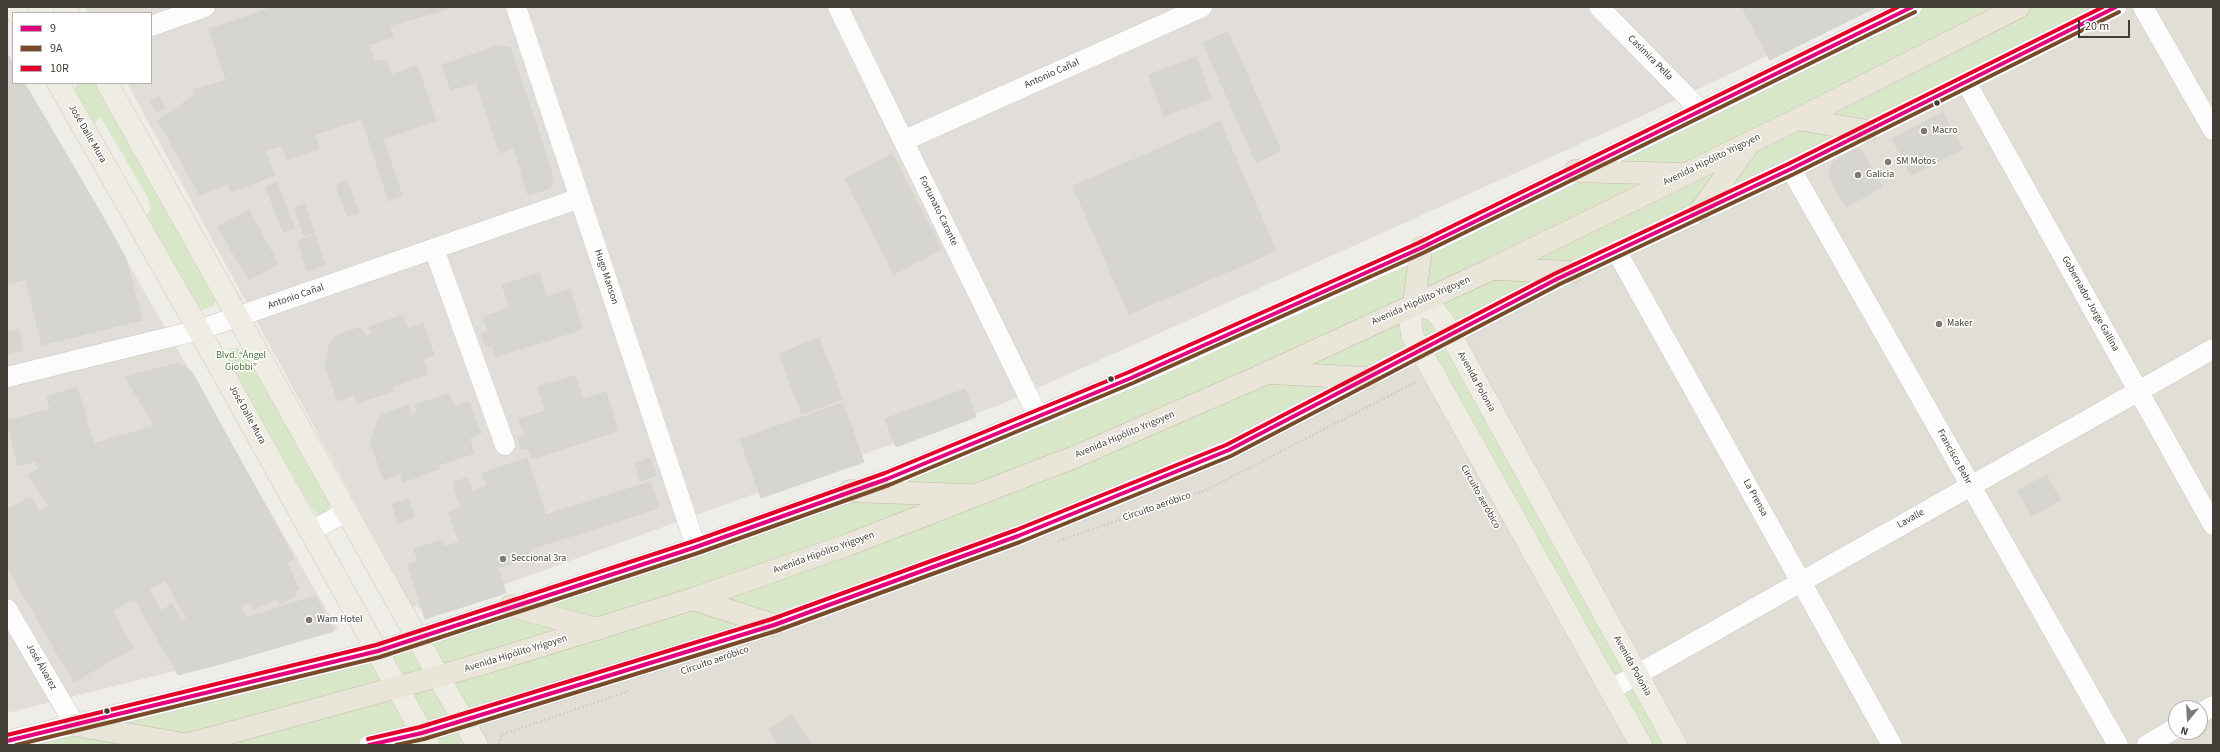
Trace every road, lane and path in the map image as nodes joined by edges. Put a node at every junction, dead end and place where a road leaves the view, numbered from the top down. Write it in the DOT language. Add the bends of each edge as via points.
graph roads {
  1 [pos="205,7"];
  2 [pos="516,7"];
  3 [pos="838,7"];
  4 [pos="1202,7"];
  5 [pos="1599,7"];
  6 [pos="1912,7"];
  7 [pos="2019,7"];
  8 [pos="2116,7"];
  9 [pos="2143,7"];
  10 [pos="152,26"];
  11 [pos="1966,82"];
  12 [pos="59,84"];
  13 [pos="108,84"];
  14 [pos="1700,110"];
  15 [pos="1798,119"];
  16 [pos="2213,130"];
  17 [pos="1867,131"];
  18 [pos="903,141"];
  19 [pos="1752,141"];
  20 [pos="1791,169"];
  21 [pos="1575,171"];
  22 [pos="1684,174"];
  23 [pos="580,198"];
  24 [pos="1700,211"];
  25 [pos="1421,248"];
  26 [pos="434,249"];
  27 [pos="1617,252"];
  28 [pos="1492,269"];
  29 [pos="1572,272"];
  30 [pos="1414,304"];
  31 [pos="239,316"];
  32 [pos="199,330"];
  33 [pos="1450,334"];
  34 [pos="2213,349"];
  35 [pos="1421,350"];
  36 [pos="1267,373"];
  37 [pos="7,377"];
  38 [pos="1368,378"];
  39 [pos="1419,388"];
  40 [pos="2138,392"];
  41 [pos="1038,416"];
  42 [pos="505,445"];
  43 [pos="1970,487"];
  44 [pos="850,491"];
  45 [pos="978,495"];
  46 [pos="346,512"];
  47 [pos="2213,525"];
  48 [pos="312,531"];
  49 [pos="1054,543"];
  50 [pos="696,546"];
  51 [pos="1802,580"];
  52 [pos="692,599"];
  53 [pos="511,606"];
  54 [pos="7,609"];
  55 [pos="774,625"];
  56 [pos="597,629"];
  57 [pos="416,639"];
  58 [pos="378,651"];
  59 [pos="1636,675"];
  60 [pos="438,677"];
  61 [pos="396,688"];
  62 [pos="636,688"];
  63 [pos="1610,690"];
  64 [pos="462,720"];
  65 [pos="75,725"];
  66 [pos="2168,733"];
  67 [pos="425,739"];
  68 [pos="7,741"];
  69 [pos="187,745"];
  70 [pos="369,745"];
  71 [pos="477,745"];
  72 [pos="498,745"];
  73 [pos="1641,745"];
  74 [pos="1676,745"];
  75 [pos="1892,745"];
  76 [pos="2118,745"];
  77 [pos="2147,745"];
  1 -- 10 [label="street"];
  2 -- 23 [label="street, Hugo Manson"];
  3 -- 18 [label="street, Fortunato Carante"];
  4 -- 18 [label="street, Antonio Cañal"];
  5 -- 14 [label="street, Casimira Pella"];
  6 -- 14 [label="street"];
  7 -- 15 [label="highway, Avenida Hipólito Yrigoyen"];
  8 -- 11 [label="street"];
  9 -- 16 [label="street"];
  11 -- 17 [label="street"];
  11 -- 40 [label="street, Gobernador Jorge Gallina"];
  12 -- 32 [label="main road, José Dalle Mura"];
  13 -- 31 [label="main road"];
  14 -- 21 [label="street"];
  15 -- 17 [label="highway"];
  15 -- 19 [label="highway, Avenida Hipólito Yrigoyen"];
  17 -- 20 [label="street"];
  18 -- 41 [label="street, Fortunato Carante"];
  19 -- 22 [label="highway, Avenida Hipólito Yrigoyen"];
  19 -- 24 [label="highway"];
  20 -- 24 [label="street"];
  20 -- 43 [label="street, Francisco Behr"];
  21 -- 22 [label="highway"];
  21 -- 25 [label="street"];
  22 -- 28 [label="highway, Avenida Hipólito Yrigoyen"];
  23 -- 26 [label="street, Antonio Cañal"];
  23 -- 50 [label="street, Hugo Manson"];
  24 -- 27 [label="street"];
  25 -- 30 [label="highway"];
  25 -- 41 [label="street" via="1131,378"];
  26 -- 31 [label="street, Antonio Cañal"];
  26 -- 42 [label="street"];
  27 -- 29 [label="street"];
  27 -- 51 [label="street, La Prensa"];
  28 -- 29 [label="highway"];
  28 -- 30 [label="highway, Avenida Hipólito Yrigoyen"];
  29 -- 33 [label="street"];
  30 -- 33 [label="main road, Avenida Polonia" via="1438,313"];
  30 -- 35 [label="main road" via="1410,328"];
  30 -- 36 [label="highway, Avenida Hipólito Yrigoyen"];
  31 -- 32 [label="street, Antonio Cañal"];
  31 -- 46 [label="main road"];
  32 -- 37 [label="street, Antonio Cañal"];
  32 -- 48 [label="main road, José Dalle Mura"];
  33 -- 35 [label="street"];
  33 -- 59 [label="main road, Avenida Polonia"];
  34 -- 40 [label="street, Lavalle"];
  35 -- 38 [label="street"];
  35 -- 63 [label="main road"];
  36 -- 38 [label="highway"];
  36 -- 45 [label="highway, Avenida Hipólito Yrigoyen" via="1077,456"];
  38 -- 55 [label="street" via="1229,450 1018,536"];
  39 -- 49 [label="path, Circuito aeróbico" via="1415,381 1204,491"];
  40 -- 43 [label="street, Lavalle"];
  40 -- 47 [label="street, Gobernador Jorge Gallina"];
  41 -- 44 [label="street" via="887,479"];
  43 -- 51 [label="street, Lavalle"];
  43 -- 76 [label="street, Francisco Behr"];
  44 -- 45 [label="highway"];
  44 -- 50 [label="street"];
  45 -- 52 [label="highway, Avenida Hipólito Yrigoyen" via="850,544"];
  46 -- 48 [label="street"];
  46 -- 57 [label="main road"];
  48 -- 58 [label="main road, José Dalle Mura"];
  50 -- 53 [label="street"];
  51 -- 59 [label="street, Lavalle"];
  51 -- 75 [label="street, La Prensa"];
  52 -- 55 [label="highway"];
  52 -- 56 [label="highway, Avenida Hipólito Yrigoyen"];
  53 -- 56 [label="highway"];
  53 -- 57 [label="street"];
  54 -- 65 [label="street, José Álvarez"];
  55 -- 64 [label="street"];
  56 -- 60 [label="highway, Avenida Hipólito Yrigoyen"];
  57 -- 58 [label="street"];
  57 -- 60 [label="main road"];
  58 -- 61 [label="main road, José Dalle Mura"];
  58 -- 65 [label="street"];
  59 -- 63 [label="street, Lavalle"];
  59 -- 74 [label="main road, Avenida Polonia"];
  60 -- 61 [label="highway, Avenida Hipólito Yrigoyen"];
  60 -- 64 [label="main road"];
  61 -- 67 [label="main road, José Dalle Mura"];
  61 -- 69 [label="highway, Avenida Hipólito Yrigoyen"];
  62 -- 72 [label="path" via="501,735"];
  63 -- 73 [label="main road"];
  64 -- 67 [label="street"];
  64 -- 71 [label="main road"];
  65 -- 68 [label="street"];
  65 -- 69 [label="highway"];
  66 -- 77 [label="street"];
  67 -- 70 [label="street"];
}
